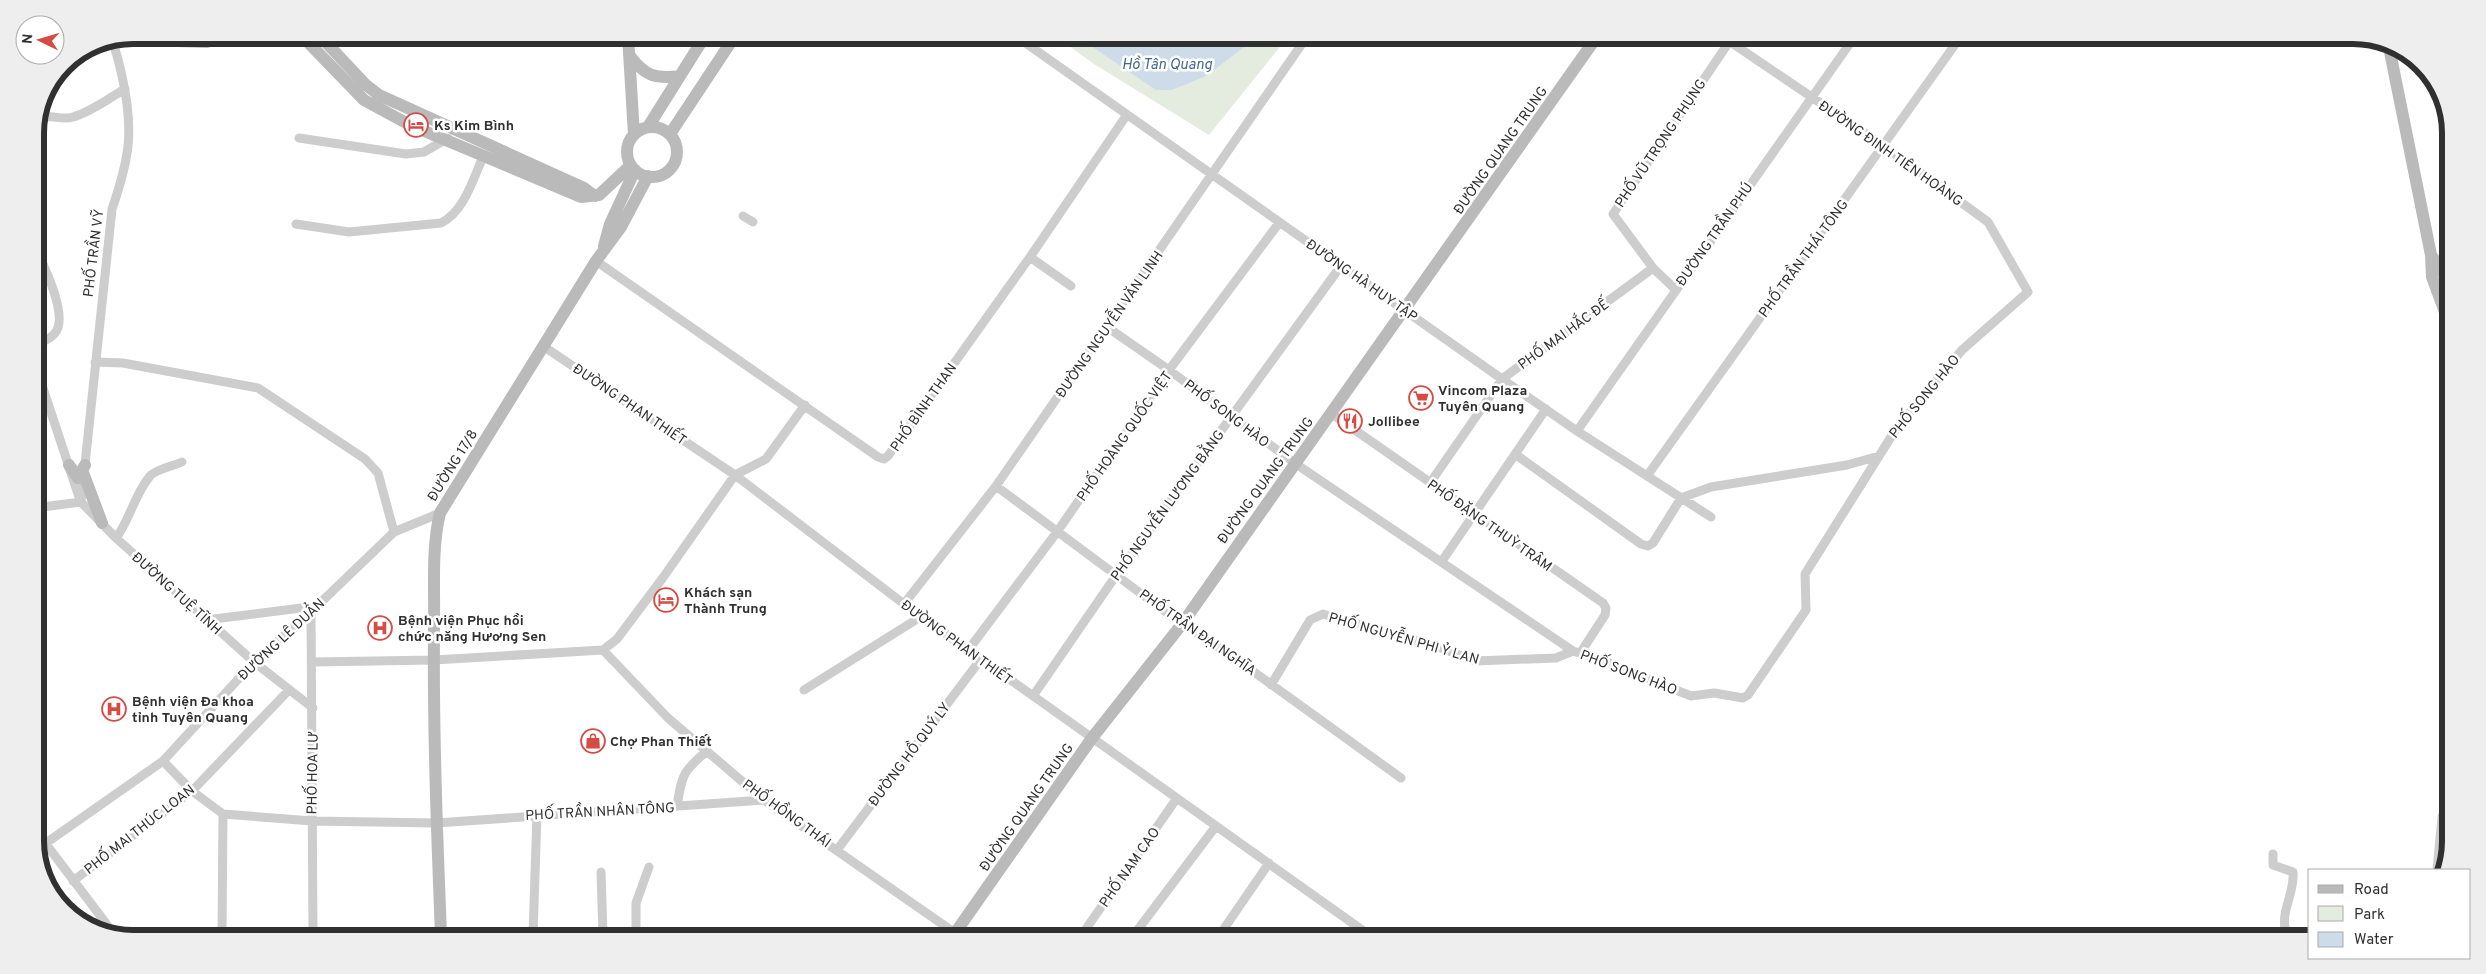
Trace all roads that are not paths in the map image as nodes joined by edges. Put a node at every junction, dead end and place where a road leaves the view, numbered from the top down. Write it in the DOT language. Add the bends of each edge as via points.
graph roads {
  1 [pos="310,44"];
  2 [pos="327,44"];
  3 [pos="629,44"];
  4 [pos="700,44"];
  5 [pos="730,44"];
  6 [pos="1026,44"];
  7 [pos="1302,44"];
  8 [pos="1592,44"];
  9 [pos="1726,44"];
  10 [pos="1735,44"];
  11 [pos="1849,44"];
  12 [pos="1955,44"];
  13 [pos="113,46"];
  14 [pos="2390,52"];
  15 [pos="630,56"];
  16 [pos="680,76"];
  17 [pos="125,89"];
  18 [pos="1812,97"];
  19 [pos="1126,116"];
  20 [pos="45,118"];
  21 [pos="648,127"];
  22 [pos="670,134"];
  23 [pos="450,135"];
  24 [pos="634,135"];
  25 [pos="299,138"];
  26 [pos="1884,146"];
  27 [pos="484,155"];
  28 [pos="633,168"];
  29 [pos="1211,175"];
  30 [pos="648,176"];
  31 [pos="595,196"];
  32 [pos="743,216"];
  33 [pos="753,222"];
  34 [pos="1279,223"];
  35 [pos="296,224"];
  36 [pos="2431,255"];
  37 [pos="599,257"];
  38 [pos="1030,257"];
  39 [pos="44,267"];
  40 [pos="1340,267"];
  41 [pos="1653,268"];
  42 [pos="2442,271"];
  43 [pos="1071,286"];
  44 [pos="1676,289"];
  45 [pos="2028,292"];
  46 [pos="2442,303"];
  47 [pos="1405,310"];
  48 [pos="1107,327"];
  49 [pos="44,340"];
  50 [pos="543,346"];
  51 [pos="95,362"];
  52 [pos="1170,370"];
  53 [pos="1502,379"];
  54 [pos="44,391"];
  55 [pos="805,404"];
  56 [pos="1546,409"];
  57 [pos="1332,414"];
  58 [pos="1232,416"];
  59 [pos="1577,431"];
  60 [pos="1515,454"];
  61 [pos="1879,456"];
  62 [pos="182,462"];
  63 [pos="1296,464"];
  64 [pos="69,465"];
  65 [pos="84,470"];
  66 [pos="735,475"];
  67 [pos="1647,476"];
  68 [pos="1430,483"];
  69 [pos="996,486"];
  70 [pos="1681,498"];
  71 [pos="81,502"];
  72 [pos="44,507"];
  73 [pos="440,512"];
  74 [pos="1474,514"];
  75 [pos="1711,517"];
  76 [pos="102,523"];
  77 [pos="394,532"];
  78 [pos="1057,532"];
  79 [pos="116,538"];
  80 [pos="1442,561"];
  81 [pos="1117,574"];
  82 [pos="904,604"];
  83 [pos="314,608"];
  84 [pos="922,616"];
  85 [pos="206,620"];
  86 [pos="1182,624"];
  87 [pos="603,650"];
  88 [pos="969,650"];
  89 [pos="1577,652"];
  90 [pos="981,659"];
  91 [pos="434,660"];
  92 [pos="254,662"];
  93 [pos="313,662"];
  94 [pos="1271,685"];
  95 [pos="804,690"];
  96 [pos="288,691"];
  97 [pos="1033,696"];
  98 [pos="313,708"];
  99 [pos="1092,738"];
  100 [pos="707,751"];
  101 [pos="163,761"];
  102 [pos="1401,778"];
  103 [pos="192,790"];
  104 [pos="1177,798"];
  105 [pos="764,800"];
  106 [pos="677,806"];
  107 [pos="223,814"];
  108 [pos="537,814"];
  109 [pos="2442,817"];
  110 [pos="312,821"];
  111 [pos="437,823"];
  112 [pos="1216,826"];
  113 [pos="46,844"];
  114 [pos="837,850"];
  115 [pos="2273,854"];
  116 [pos="1268,863"];
  117 [pos="649,867"];
  118 [pos="2437,869"];
  119 [pos="601,872"];
  120 [pos="73,880"];
  121 [pos="109,927"];
  122 [pos="222,930"];
  123 [pos="313,930"];
  124 [pos="441,930"];
  125 [pos="533,930"];
  126 [pos="603,930"];
  127 [pos="636,930"];
  128 [pos="948,930"];
  129 [pos="957,930"];
  130 [pos="1085,930"];
  131 [pos="1138,930"];
  132 [pos="1223,930"];
  133 [pos="1362,930"];
  134 [pos="2286,930"];
  1 -- 23 [label="main road" via="364,100 410,125"];
  2 -- 23 [label="main road" via="379,95"];
  3 -- 15 [label="main road"];
  4 -- 16 [label="main road"];
  5 -- 22 [label="main road"];
  6 -- 19 [label="street, ĐƯỜNG HÀ HUY TẬP"];
  7 -- 29 [label="street, ĐƯỜNG NGUYỄN VĂN LINH"];
  8 -- 47 [label="main road, ĐƯỜNG QUANG TRUNG"];
  9 -- 41 [label="street, PHỐ VŨ TRỌNG PHỤNG" via="1613,214"];
  10 -- 18 [label="street, ĐƯỜNG ĐINH TIÊN HOÀNG"];
  11 -- 18 [label="street, ĐƯỜNG TRẦN PHÚ"];
  12 -- 26 [label="street, PHỐ TRẦN THÁI TÔNG"];
  13 -- 17 [label="street, PHỐ TRẦN VỸ"];
  14 -- 36 [label="main road"];
  15 -- 16 [label="main road" via="647,74 664,78"];
  15 -- 24 [label="main road"];
  16 -- 21 [label="main road"];
  17 -- 20 [label="street" via="78,116"];
  17 -- 51 [label="street, PHỐ TRẦN VỸ" via="130,122 129,152 112,209"];
  18 -- 26 [label="street, ĐƯỜNG ĐINH TIÊN HOÀNG"];
  18 -- 44 [label="street, ĐƯỜNG TRẦN PHÚ"];
  19 -- 29 [label="street, ĐƯỜNG HÀ HUY TẬP"];
  19 -- 38 [label="street, PHỐ BÌNH THAN"];
  21 -- 22 [label="main road"];
  21 -- 24 [label="main road"];
  22 -- 30 [label="main road" via="677,149 673,165 665,173"];
  23 -- 25 [label="street" via="424,152 406,154"];
  23 -- 27 [label="main road"];
  23 -- 31 [label="main road" via="584,188"];
  24 -- 28 [label="main road" via="628,150"];
  26 -- 45 [label="street, ĐƯỜNG ĐINH TIÊN HOÀNG" via="1988,222"];
  26 -- 67 [label="street, PHỐ TRẦN THÁI TÔNG"];
  27 -- 31 [label="main road" via="581,197"];
  27 -- 35 [label="street" via="458,210 441,223 349,232"];
  28 -- 30 [label="main road"];
  28 -- 31 [label="main road"];
  28 -- 37 [label="main road, ĐƯỜNG 17/8"];
  29 -- 34 [label="street, ĐƯỜNG HÀ HUY TẬP"];
  29 -- 48 [label="street, ĐƯỜNG NGUYỄN VĂN LINH"];
  30 -- 37 [label="main road, ĐƯỜNG 17/8" via="621,227"];
  32 -- 33 [label="street"];
  34 -- 40 [label="street, ĐƯỜNG HÀ HUY TẬP"];
  34 -- 52 [label="street, PHỐ HOÀNG QUỐC VIỆT"];
  36 -- 42 [label="main road"];
  36 -- 46 [label="main road" via="2432,277"];
  37 -- 50 [label="main road, ĐƯỜNG 17/8"];
  37 -- 55 [label="street, PHỐ BÌNH THAN"];
  38 -- 43 [label="street"];
  38 -- 55 [label="street, PHỐ BÌNH THAN" via="884,459"];
  39 -- 49 [label="street" via="59,314 59,326"];
  40 -- 47 [label="street, ĐƯỜNG HÀ HUY TẬP"];
  40 -- 58 [label="street, PHỐ NGUYỄN LƯƠNG BẰNG"];
  41 -- 44 [label="street, PHỐ VŨ TRỌNG PHỤNG"];
  41 -- 53 [label="street, PHỐ MAI HẮC ĐẾ"];
  44 -- 59 [label="street, ĐƯỜNG TRẦN PHÚ"];
  45 -- 61 [label="street, PHỐ SONG HÀO" via="1962,350 1896,429"];
  47 -- 53 [label="street, ĐƯỜNG HÀ HUY TẬP"];
  47 -- 57 [label="main road, ĐƯỜNG QUANG TRUNG"];
  48 -- 52 [label="street, PHỐ SONG HÀO"];
  48 -- 69 [label="street, ĐƯỜNG NGUYỄN VĂN LINH"];
  50 -- 66 [label="street, ĐƯỜNG PHAN THIẾT"];
  50 -- 73 [label="main road, ĐƯỜNG 17/8"];
  51 -- 65 [label="street, PHỐ TRẦN VỸ"];
  51 -- 77 [label="street" via="123,363 241,384 269,393 365,459 378,473"];
  52 -- 58 [label="street, PHỐ SONG HÀO"];
  52 -- 78 [label="street, PHỐ HOÀNG QUỐC VIỆT"];
  53 -- 56 [label="street, ĐƯỜNG HÀ HUY TẬP"];
  53 -- 68 [label="street, PHỐ MAI HẮC ĐẾ"];
  54 -- 64 [label="street"];
  55 -- 66 [label="street" via="766,459"];
  56 -- 59 [label="street, ĐƯỜNG HÀ HUY TẬP"];
  56 -- 60 [label="street"];
  57 -- 63 [label="main road, ĐƯỜNG QUANG TRUNG"];
  57 -- 68 [label="street, PHỐ ĐẶNG THUỲ TRÂM"];
  58 -- 63 [label="street, PHỐ SONG HÀO"];
  58 -- 81 [label="street, PHỐ NGUYỄN LƯƠNG BẰNG"];
  59 -- 67 [label="street, ĐƯỜNG HÀ HUY TẬP"];
  60 -- 70 [label="street" via="1648,546"];
  60 -- 74 [label="street"];
  61 -- 70 [label="street" via="1846,465 1711,487"];
  61 -- 89 [label="street, PHỐ SONG HÀO" via="1805,574 1806,610 1748,695 1743,698 1714,693 1691,696"];
  62 -- 79 [label="street" via="150,475 127,515 126,525"];
  63 -- 80 [label="street, PHỐ SONG HÀO"];
  63 -- 86 [label="main road, ĐƯỜNG QUANG TRUNG"];
  64 -- 65 [label="main road" via="78,478"];
  64 -- 71 [label="street"];
  65 -- 71 [label="street, PHỐ TRẦN VỸ"];
  65 -- 76 [label="main road, PHỐ TRẦN VỸ"];
  66 -- 82 [label="street, ĐƯỜNG PHAN THIẾT"];
  66 -- 87 [label="street" via="617,639"];
  67 -- 70 [label="street, ĐƯỜNG HÀ HUY TẬP"];
  68 -- 74 [label="street, PHỐ ĐẶNG THUỲ TRÂM"];
  69 -- 78 [label="street, PHỐ TRẦN ĐẠI NGHĨA"];
  69 -- 82 [label="street, ĐƯỜNG NGUYỄN VĂN LINH"];
  70 -- 75 [label="street, ĐƯỜNG HÀ HUY TẬP"];
  71 -- 72 [label="street"];
  71 -- 76 [label="street, ĐƯỜNG TUỆ TĨNH"];
  73 -- 77 [label="street, ĐƯỜNG LÊ DUẨN"];
  73 -- 91 [label="main road, ĐƯỜNG 17/8" via="436,527"];
  74 -- 80 [label="street"];
  74 -- 89 [label="street, PHỐ ĐẶNG THUỲ TRÂM" via="1603,603 1605,615"];
  76 -- 79 [label="street, ĐƯỜNG TUỆ TĨNH"];
  77 -- 83 [label="street, ĐƯỜNG LÊ DUẨN"];
  78 -- 81 [label="street, PHỐ TRẦN ĐẠI NGHĨA"];
  78 -- 88 [label="street, PHỐ HOÀNG QUỐC VIỆT"];
  79 -- 85 [label="street, ĐƯỜNG TUỆ TĨNH"];
  80 -- 89 [label="street, PHỐ SONG HÀO"];
  81 -- 86 [label="street, PHỐ TRẦN ĐẠI NGHĨA"];
  81 -- 97 [label="street, PHỐ NGUYỄN LƯƠNG BẰNG"];
  82 -- 84 [label="street, ĐƯỜNG PHAN THIẾT"];
  83 -- 85 [label="street"];
  83 -- 92 [label="street, ĐƯỜNG LÊ DUẨN"];
  83 -- 93 [label="street, PHỐ HOA LƯ"];
  84 -- 88 [label="street, ĐƯỜNG PHAN THIẾT"];
  84 -- 95 [label="street"];
  85 -- 92 [label="street, ĐƯỜNG TUỆ TĨNH"];
  86 -- 94 [label="street, PHỐ TRẦN ĐẠI NGHĨA"];
  86 -- 99 [label="main road, ĐƯỜNG QUANG TRUNG"];
  87 -- 91 [label="street"];
  87 -- 100 [label="street, PHỐ HỒNG THÁI" via="668,718"];
  88 -- 90 [label="street, ĐƯỜNG PHAN THIẾT"];
  89 -- 94 [label="street, PHỐ NGUYỄN PHI Ỷ LAN" via="1556,658 1475,661 1427,643 1323,614 1310,620"];
  90 -- 97 [label="street, ĐƯỜNG PHAN THIẾT"];
  90 -- 114 [label="street, ĐƯỜNG HỒ QUÝ LY"];
  91 -- 93 [label="street"];
  91 -- 111 [label="main road, ĐƯỜNG 17/8"];
  92 -- 96 [label="street, ĐƯỜNG TUỆ TĨNH"];
  92 -- 101 [label="street, ĐƯỜNG LÊ DUẨN"];
  93 -- 98 [label="street, PHỐ HOA LƯ"];
  94 -- 102 [label="street, PHỐ TRẦN ĐẠI NGHĨA"];
  96 -- 98 [label="street, ĐƯỜNG TUỆ TĨNH"];
  96 -- 103 [label="street, PHỐ MAI THÚC LOAN"];
  97 -- 99 [label="street, ĐƯỜNG PHAN THIẾT"];
  98 -- 110 [label="street, PHỐ HOA LƯ"];
  99 -- 104 [label="street, ĐƯỜNG PHAN THIẾT"];
  99 -- 129 [label="main road, ĐƯỜNG QUANG TRUNG"];
  100 -- 105 [label="street, PHỐ HỒNG THÁI"];
  100 -- 106 [label="street" via="689,766 682,777"];
  101 -- 103 [label="street"];
  101 -- 113 [label="street, ĐƯỜNG LÊ DUẨN"];
  103 -- 107 [label="street"];
  103 -- 120 [label="street, PHỐ MAI THÚC LOAN"];
  104 -- 112 [label="street, ĐƯỜNG PHAN THIẾT"];
  104 -- 130 [label="street, PHỐ NAM CAO"];
  105 -- 106 [label="street, PHỐ TRẦN NHÂN TÔNG"];
  105 -- 114 [label="street, PHỐ HỒNG THÁI"];
  106 -- 108 [label="street, PHỐ TRẦN NHÂN TÔNG"];
  107 -- 110 [label="street, PHỐ TRẦN NHÂN TÔNG"];
  107 -- 122 [label="street"];
  108 -- 111 [label="street, PHỐ TRẦN NHÂN TÔNG"];
  108 -- 125 [label="street"];
  109 -- 118 [label="street"];
  110 -- 111 [label="street, PHỐ TRẦN NHÂN TÔNG"];
  110 -- 123 [label="street, PHỐ HOA LƯ"];
  111 -- 124 [label="main road, ĐƯỜNG 17/8"];
  112 -- 116 [label="street, ĐƯỜNG PHAN THIẾT"];
  112 -- 131 [label="street"];
  113 -- 120 [label="street"];
  114 -- 128 [label="street, PHỐ HỒNG THÁI"];
  115 -- 134 [label="street" via="2273,865 2293,872 2283,919"];
  116 -- 132 [label="street"];
  116 -- 133 [label="street, ĐƯỜNG PHAN THIẾT"];
  117 -- 127 [label="street" via="636,903"];
  119 -- 126 [label="street"];
  120 -- 121 [label="street"];
}
